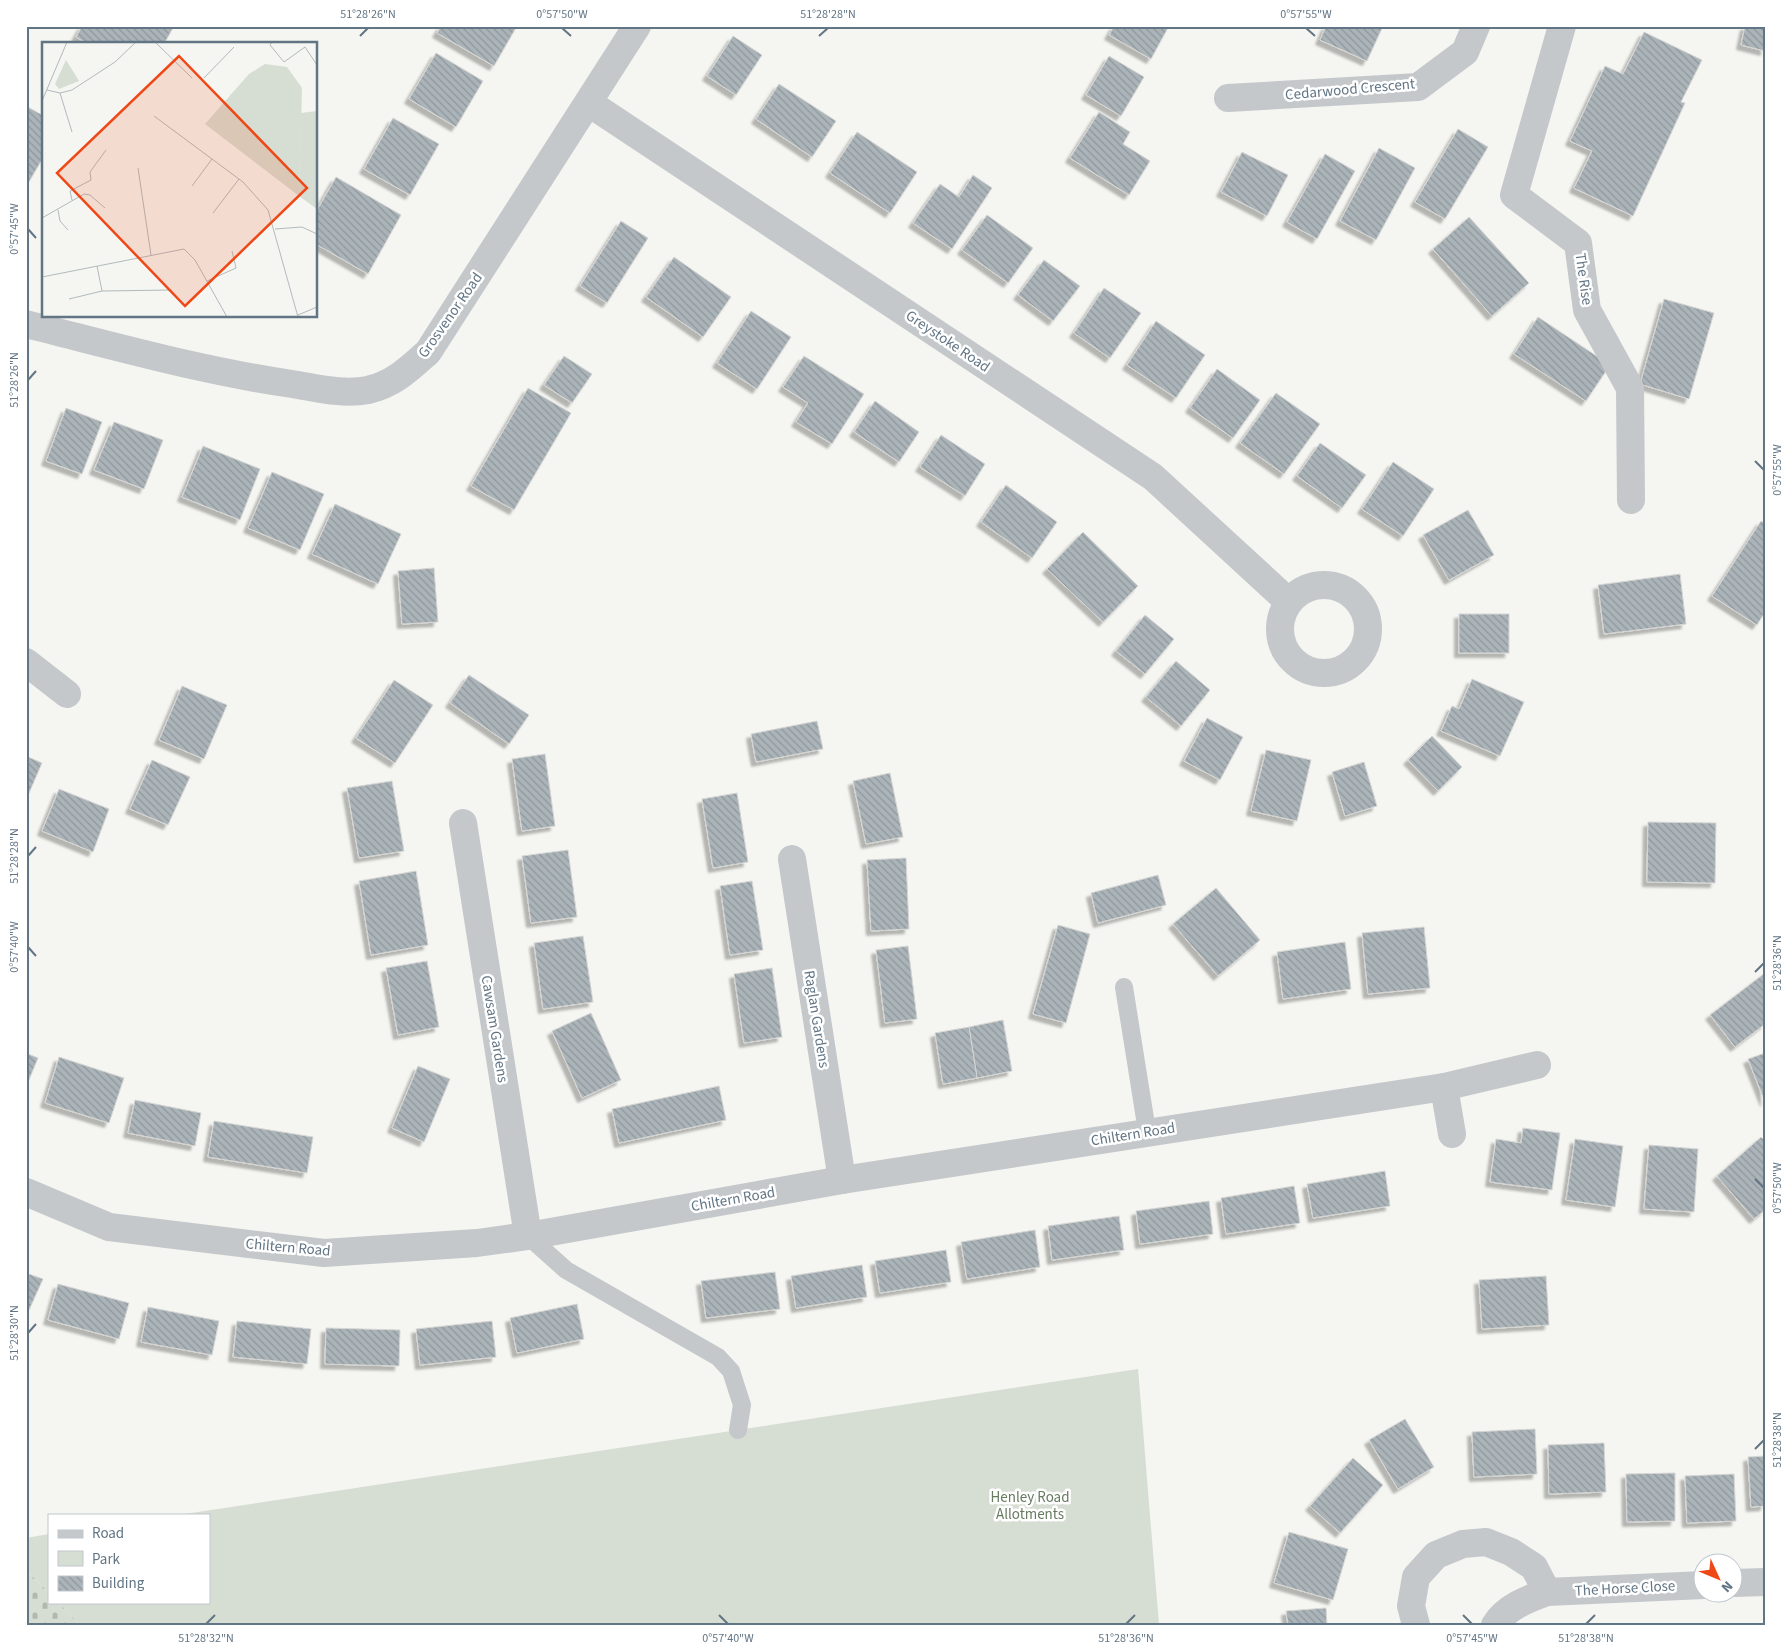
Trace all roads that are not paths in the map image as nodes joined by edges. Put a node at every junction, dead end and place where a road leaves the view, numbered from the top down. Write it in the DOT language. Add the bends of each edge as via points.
graph roads {
  1 [pos="637,26"];
  2 [pos="1476,26"];
  3 [pos="1562,26"];
  4 [pos="1228,98"];
  5 [pos="589,103"];
  6 [pos="26,324"];
  7 [pos="1631,500"];
  8 [pos="1289,602"];
  9 [pos="26,662"];
  10 [pos="67,694"];
  11 [pos="463,823"];
  12 [pos="792,859"];
  13 [pos="1124,986"];
  14 [pos="1537,1065"];
  15 [pos="1444,1087"];
  16 [pos="1147,1131"];
  17 [pos="1452,1134"];
  18 [pos="842,1180"];
  19 [pos="26,1192"];
  20 [pos="528,1236"];
  21 [pos="738,1430"];
  22 [pos="1765,1582"];
  23 [pos="1744,1583"];
  24 [pos="1694,1585"];
  25 [pos="1547,1592"];
  26 [pos="1416,1625"];
  27 [pos="1495,1625"];
  1 -- 5 [label="street, Grosvenor Road"];
  2 -- 4 [label="street, Cedarwood Crescent" via="1465,52 1418,87"];
  3 -- 7 [label="street, The Rise" via="1514,195 1578,243 1587,310 1630,388"];
  5 -- 6 [label="street, Grosvenor Road" via="428,352 402,376 368,390 340,392 251,378"];
  5 -- 8 [label="street, Greystoke Road" via="1153,476"];
  9 -- 10 [label="street"];
  11 -- 20 [label="street, Cawsam Gardens"];
  12 -- 18 [label="street, Raglan Gardens"];
  13 -- 16 [label="lane"];
  14 -- 15 [label="street, Chiltern Road"];
  15 -- 16 [label="street, Chiltern Road"];
  15 -- 17 [label="street"];
  16 -- 18 [label="street, Chiltern Road"];
  18 -- 20 [label="street, Chiltern Road"];
  19 -- 20 [label="street, Chiltern Road" via="109,1227 324,1252"];
  20 -- 21 [label="lane" via="566,1270 718,1357 731,1371 742,1405"];
  22 -- 23 [label="street"];
  24 -- 25 [label="street, The Horse Close"];
  25 -- 26 [label="street" via="1534,1567 1511,1552 1486,1542 1463,1544 1436,1555 1416,1577 1411,1606"];
  25 -- 27 [label="street, The Horse Close" via="1524,1600"];
}
